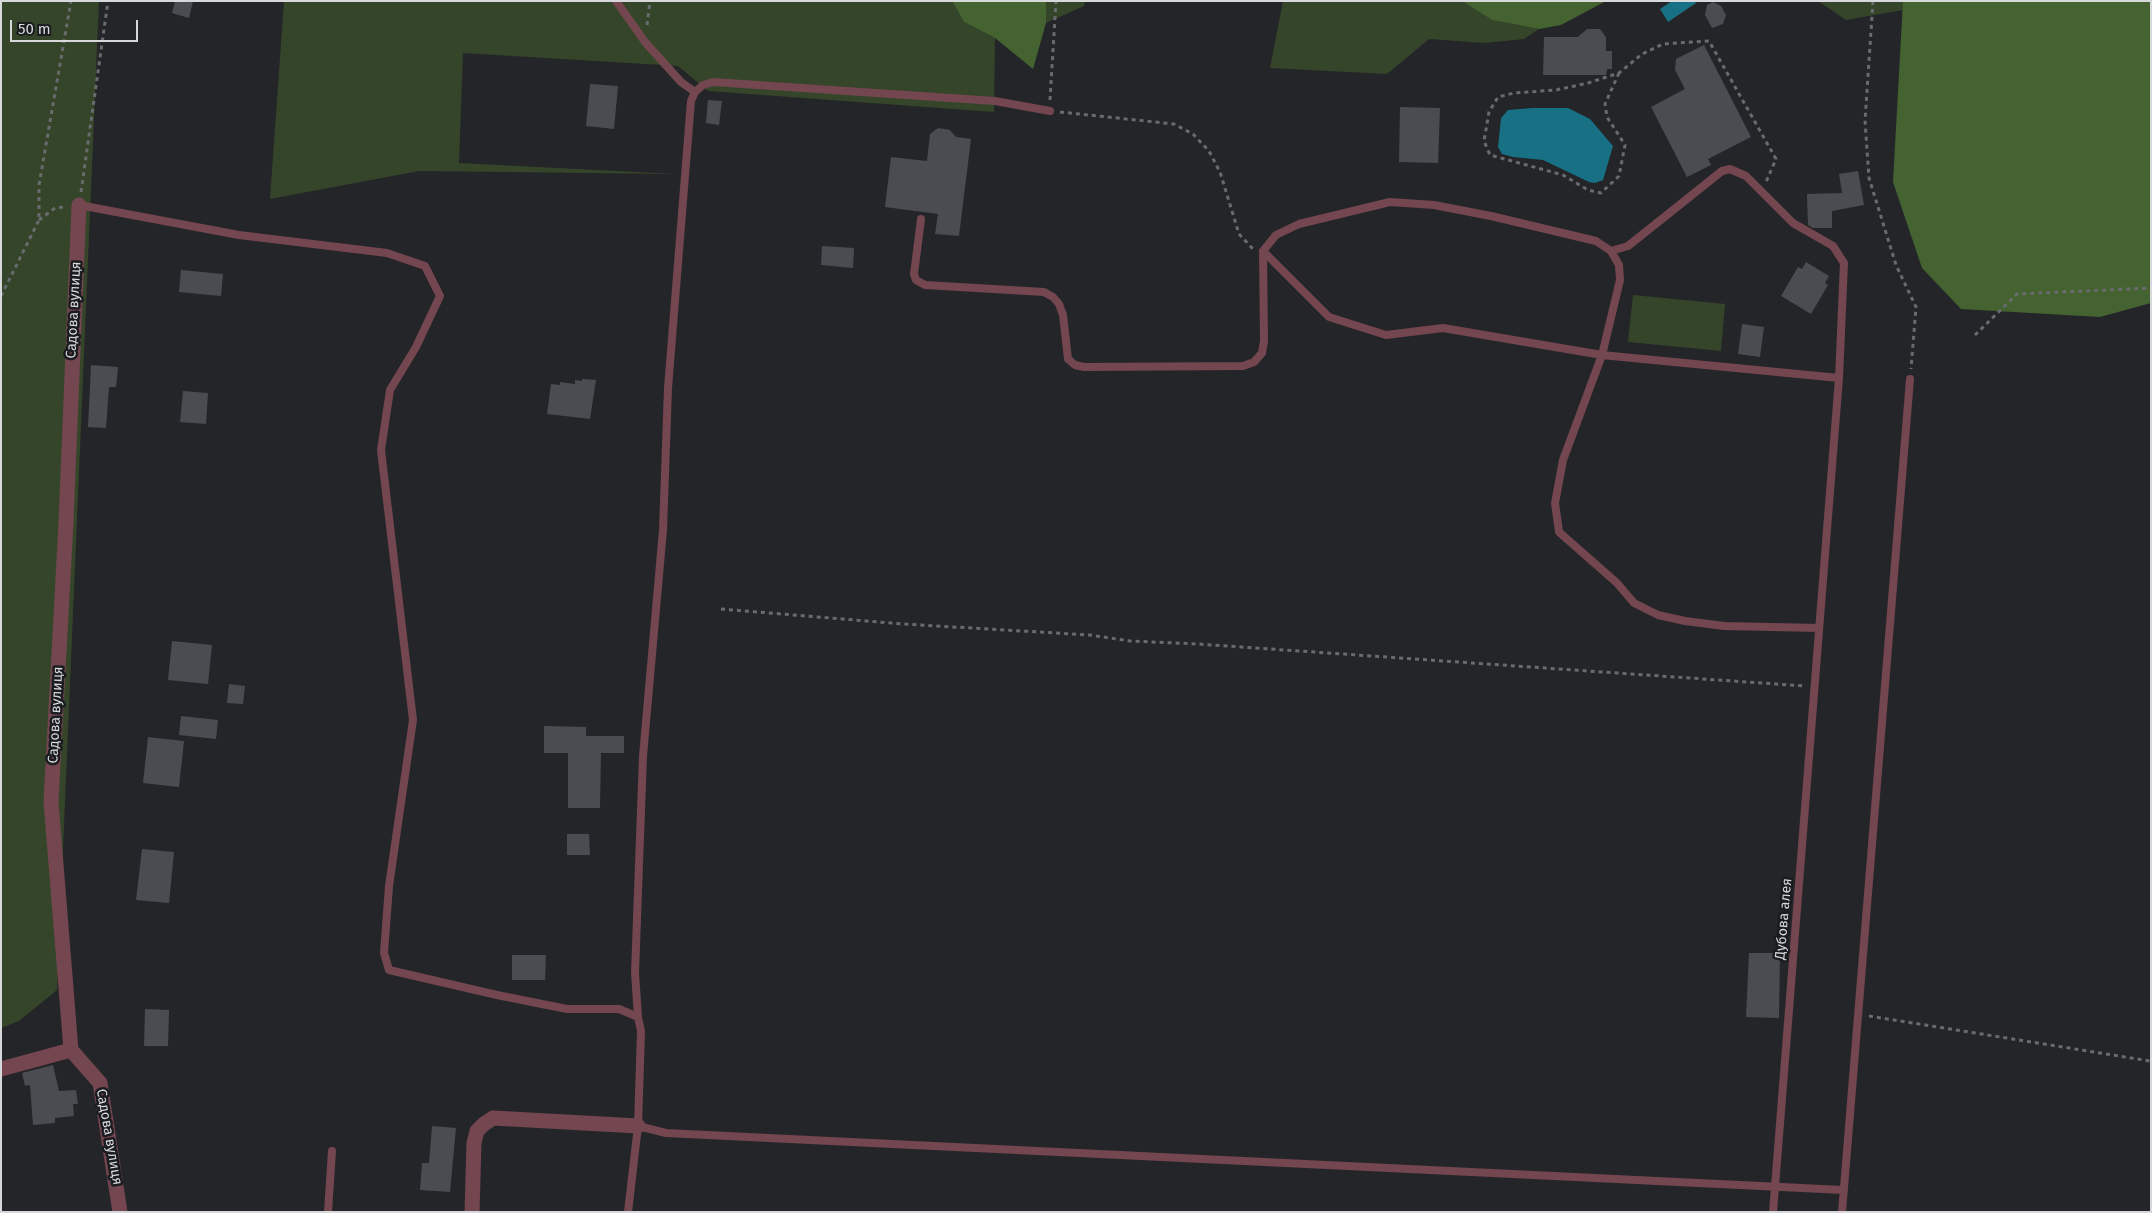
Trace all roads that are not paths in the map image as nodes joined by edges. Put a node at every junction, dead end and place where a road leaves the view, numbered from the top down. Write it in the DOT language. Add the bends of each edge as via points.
graph roads {
  1 [pos="616,1"];
  2 [pos="695,92"];
  3 [pos="1050,111"];
  4 [pos="79,205"];
  5 [pos="921,219"];
  6 [pos="1263,251"];
  7 [pos="1611,251"];
  8 [pos="1602,355"];
  9 [pos="1839,378"];
  10 [pos="1910,379"];
  11 [pos="1819,628"];
  12 [pos="638,1017"];
  13 [pos="71,1050"];
  14 [pos="1,1069"];
  15 [pos="638,1126"];
  16 [pos="332,1152"];
  17 [pos="1774,1187"];
  18 [pos="1843,1190"];
  19 [pos="120,1212"];
  20 [pos="328,1212"];
  21 [pos="472,1212"];
  22 [pos="628,1212"];
  23 [pos="1773,1212"];
  24 [pos="1842,1212"];
  1 -- 2 [label="lane" via="645,42 681,82"];
  2 -- 3 [label="lane" via="713,82 996,101"];
  2 -- 12 [label="lane" via="691,101 668,388 663,530 643,756 635,974"];
  4 -- 12 [label="lane" via="239,235 387,253 425,266 440,296 416,347 390,390 381,450 412,720 389,886 384,953 389,970 497,996 567,1008 619,1009"];
  4 -- 13 [label="street, Садова вулиця" via="51,802"];
  5 -- 6 [label="lane" via="916,280 925,285 1044,292 1053,296 1062,315 1068,359 1075,365 1084,366 1243,366 1254,362 1262,353 1264,341"];
  6 -- 7 [label="lane" via="1276,235 1299,224 1390,202 1434,205 1491,216 1596,241"];
  6 -- 8 [label="lane" via="1329,318 1386,335 1443,328"];
  7 -- 8 [label="lane" via="1619,264 1620,280"];
  7 -- 9 [label="lane, Дубова алея" via="1628,246 1722,171 1740,172 1793,223 1833,246 1844,263"];
  8 -- 9 [label="lane"];
  8 -- 11 [label="lane" via="1564,460 1555,503 1559,532 1634,602 1658,615 1724,626"];
  9 -- 11 [label="lane, Дубова алея"];
  10 -- 18 [label="lane"];
  11 -- 17 [label="lane, Дубова алея"];
  12 -- 15 [label="lane" via="641,1031"];
  13 -- 14 [label="street"];
  13 -- 19 [label="street, Садова вулиця" via="100,1083"];
  15 -- 17 [label="lane" via="666,1133"];
  15 -- 21 [label="street" via="493,1118 477,1131 474,1143"];
  15 -- 22 [label="lane"];
  16 -- 20 [label="lane"];
  17 -- 18 [label="lane"];
  17 -- 23 [label="lane, Дубова алея"];
  18 -- 24 [label="lane"];
}
